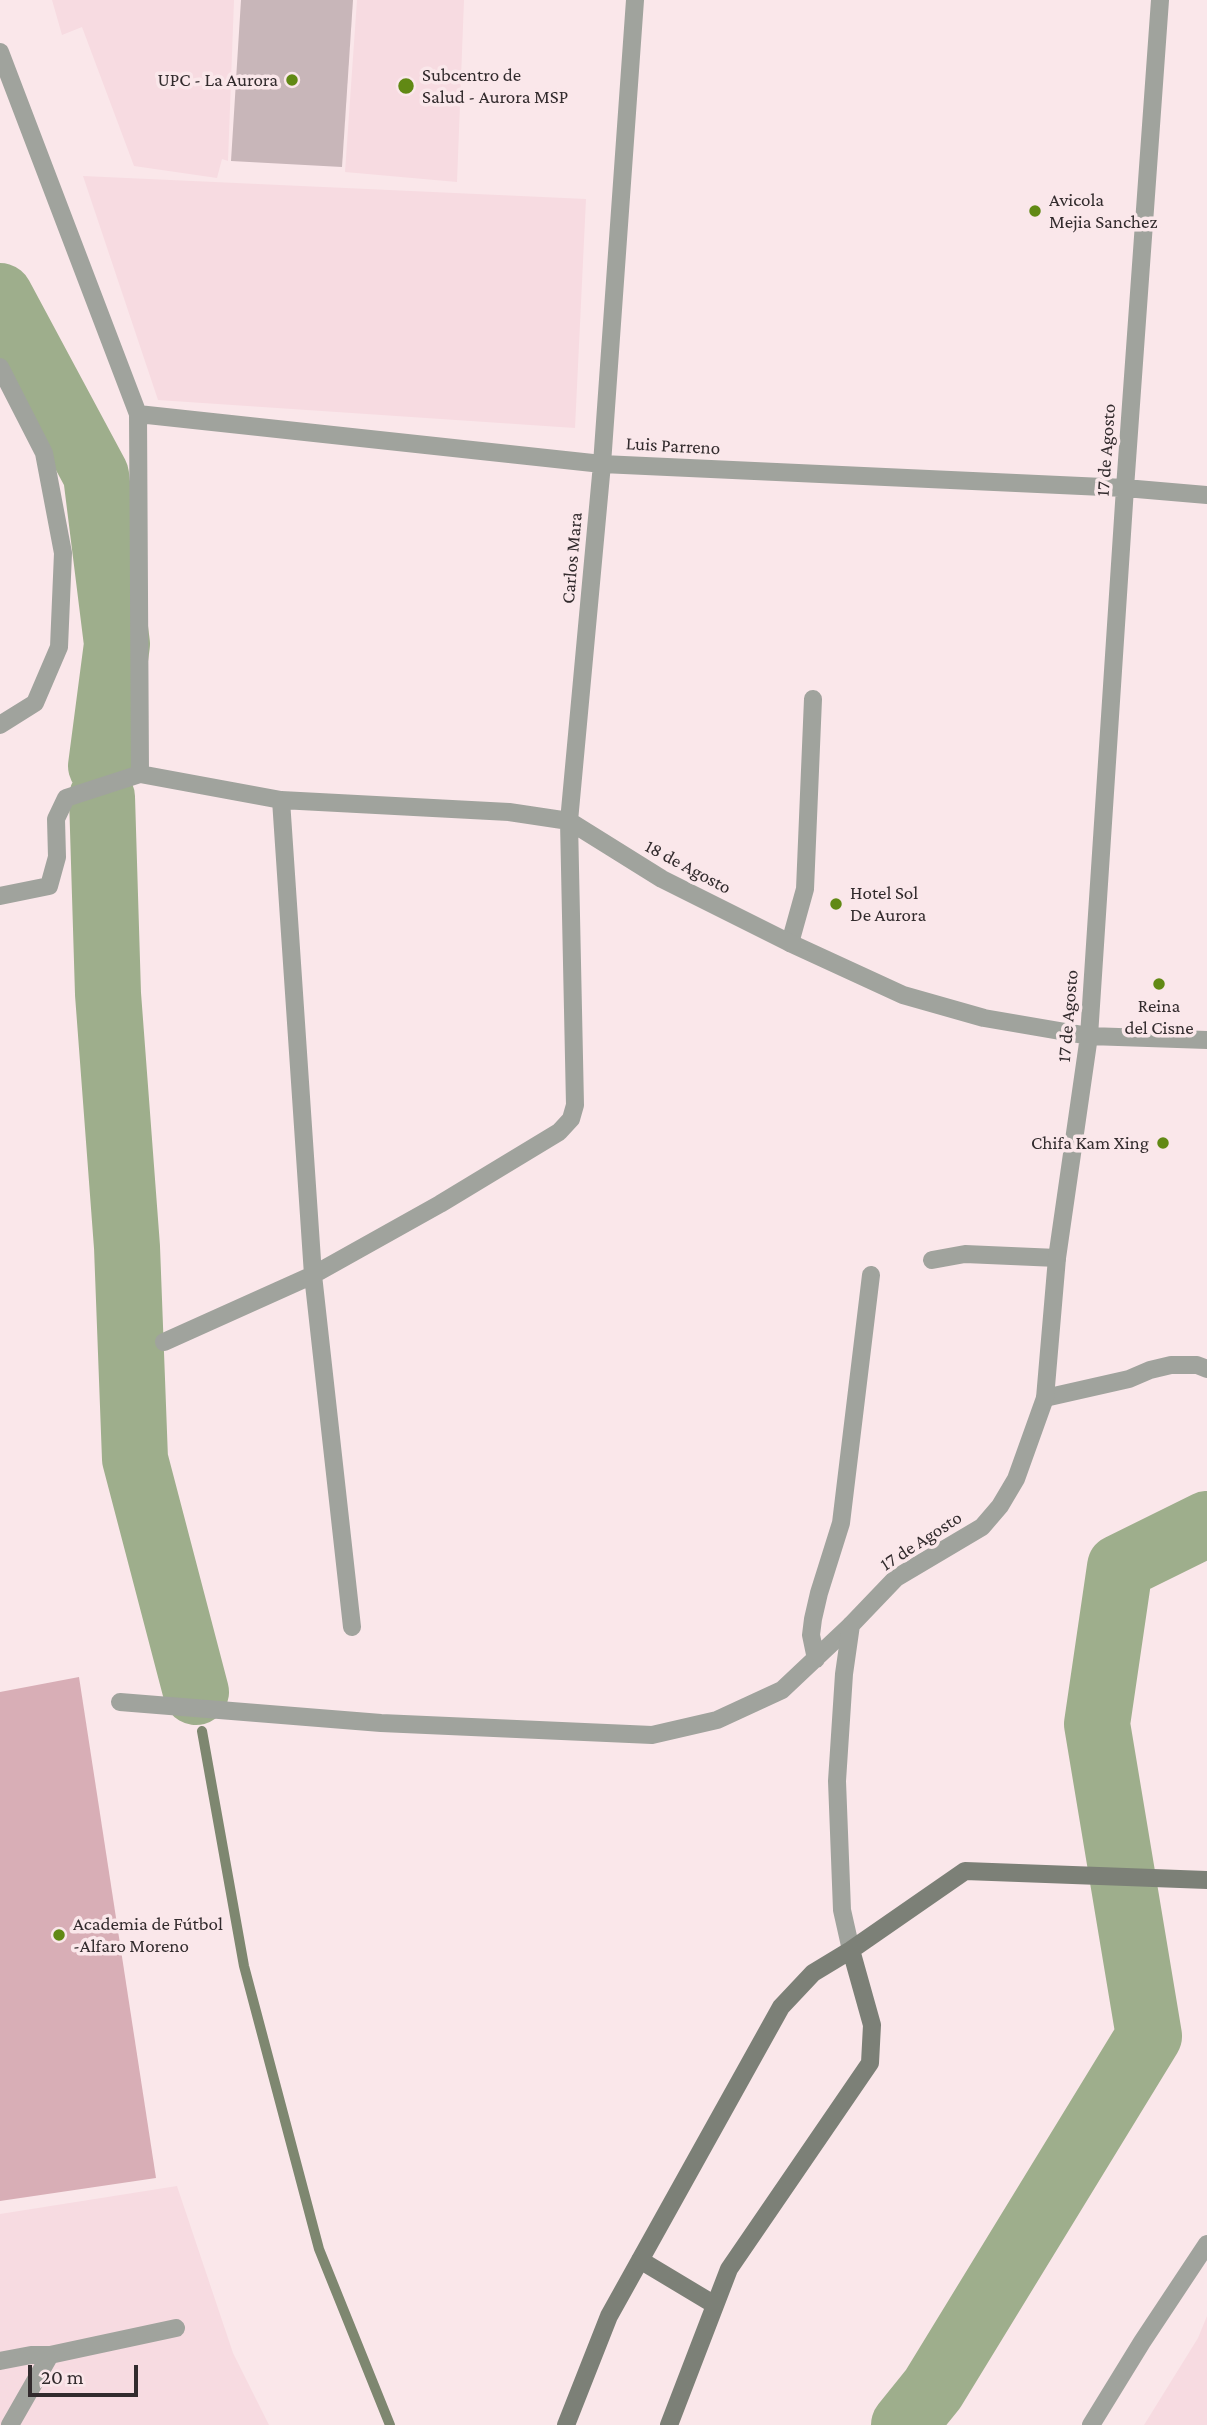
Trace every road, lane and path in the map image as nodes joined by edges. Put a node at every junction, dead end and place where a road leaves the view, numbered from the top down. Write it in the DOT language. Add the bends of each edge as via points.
graph roads {
  1 [pos="635,0"];
  2 [pos="1160,0"];
  3 [pos="0,52"];
  4 [pos="0,367"];
  5 [pos="138,414"];
  6 [pos="601,464"];
  7 [pos="1125,488"];
  8 [pos="1207,495"];
  9 [pos="813,699"];
  10 [pos="0,725"];
  11 [pos="140,774"];
  12 [pos="281,800"];
  13 [pos="569,821"];
  14 [pos="0,896"];
  15 [pos="790,943"];
  16 [pos="1089,1036"];
  17 [pos="1207,1041"];
  18 [pos="1057,1258"];
  19 [pos="932,1260"];
  20 [pos="313,1275"];
  21 [pos="871,1275"];
  22 [pos="164,1342"];
  23 [pos="1207,1369"];
  24 [pos="1045,1398"];
  25 [pos="851,1625"];
  26 [pos="352,1627"];
  27 [pos="816,1659"];
  28 [pos="120,1702"];
  29 [pos="1207,1880"];
  30 [pos="851,1950"];
  31 [pos="1207,2244"];
  32 [pos="640,2260"];
  33 [pos="715,2305"];
  34 [pos="176,2328"];
  35 [pos="50,2355"];
  36 [pos="0,2361"];
  37 [pos="10,2425"];
  38 [pos="566,2425"];
  39 [pos="670,2425"];
  40 [pos="1091,2425"];
  1 -- 6 [label="street, Carlos Mara"];
  2 -- 7 [label="street, 17 de Agosto"];
  3 -- 5 [label="street"];
  4 -- 10 [label="street" via="44,453 63,553 59,647 35,703"];
  5 -- 6 [label="street, Luis Parreno"];
  5 -- 11 [label="street"];
  6 -- 7 [label="street, Luis Parreno"];
  6 -- 13 [label="street, Carlos Mara"];
  7 -- 8 [label="street, Luis Parreno"];
  7 -- 16 [label="street, 17 de Agosto"];
  9 -- 15 [label="street" via="805,889"];
  11 -- 12 [label="street, 18 de Agosto"];
  11 -- 14 [label="street" via="66,798 56,819 57,857 49,886"];
  12 -- 13 [label="street, 18 de Agosto" via="509,813"];
  12 -- 20 [label="street"];
  13 -- 15 [label="street, 18 de Agosto" via="662,879"];
  13 -- 20 [label="street, Carlos Mara" via="575,1105 571,1119 559,1132 440,1204"];
  15 -- 16 [label="street, 18 de Agosto" via="903,995 984,1018"];
  16 -- 17 [label="street, 18 de Agosto"];
  16 -- 18 [label="street, 17 de Agosto"];
  18 -- 19 [label="street" via="965,1254"];
  18 -- 24 [label="street, 17 de Agosto"];
  20 -- 22 [label="street"];
  20 -- 26 [label="street"];
  21 -- 27 [label="street" via="841,1523 813,1619"];
  23 -- 24 [label="street" via="1171,1365"];
  24 -- 25 [label="street, 17 de Agosto" via="1017,1479 982,1527 896,1578"];
  25 -- 27 [label="street, 17 de Agosto"];
  25 -- 30 [label="street" via="837,1781 842,1910"];
  27 -- 28 [label="street, 17 de Agosto" via="782,1690 717,1720 652,1735 381,1723"];
  29 -- 30 [label="street" via="965,1871"];
  30 -- 32 [label="street" via="813,1973 781,2007"];
  30 -- 33 [label="street" via="872,2025 870,2063 729,2269"];
  31 -- 40 [label="street"];
  32 -- 33 [label="street"];
  32 -- 38 [label="street" via="609,2316"];
  33 -- 39 [label="street"];
  34 -- 35 [label="street"];
  35 -- 36 [label="street"];
  35 -- 37 [label="street"];
}
